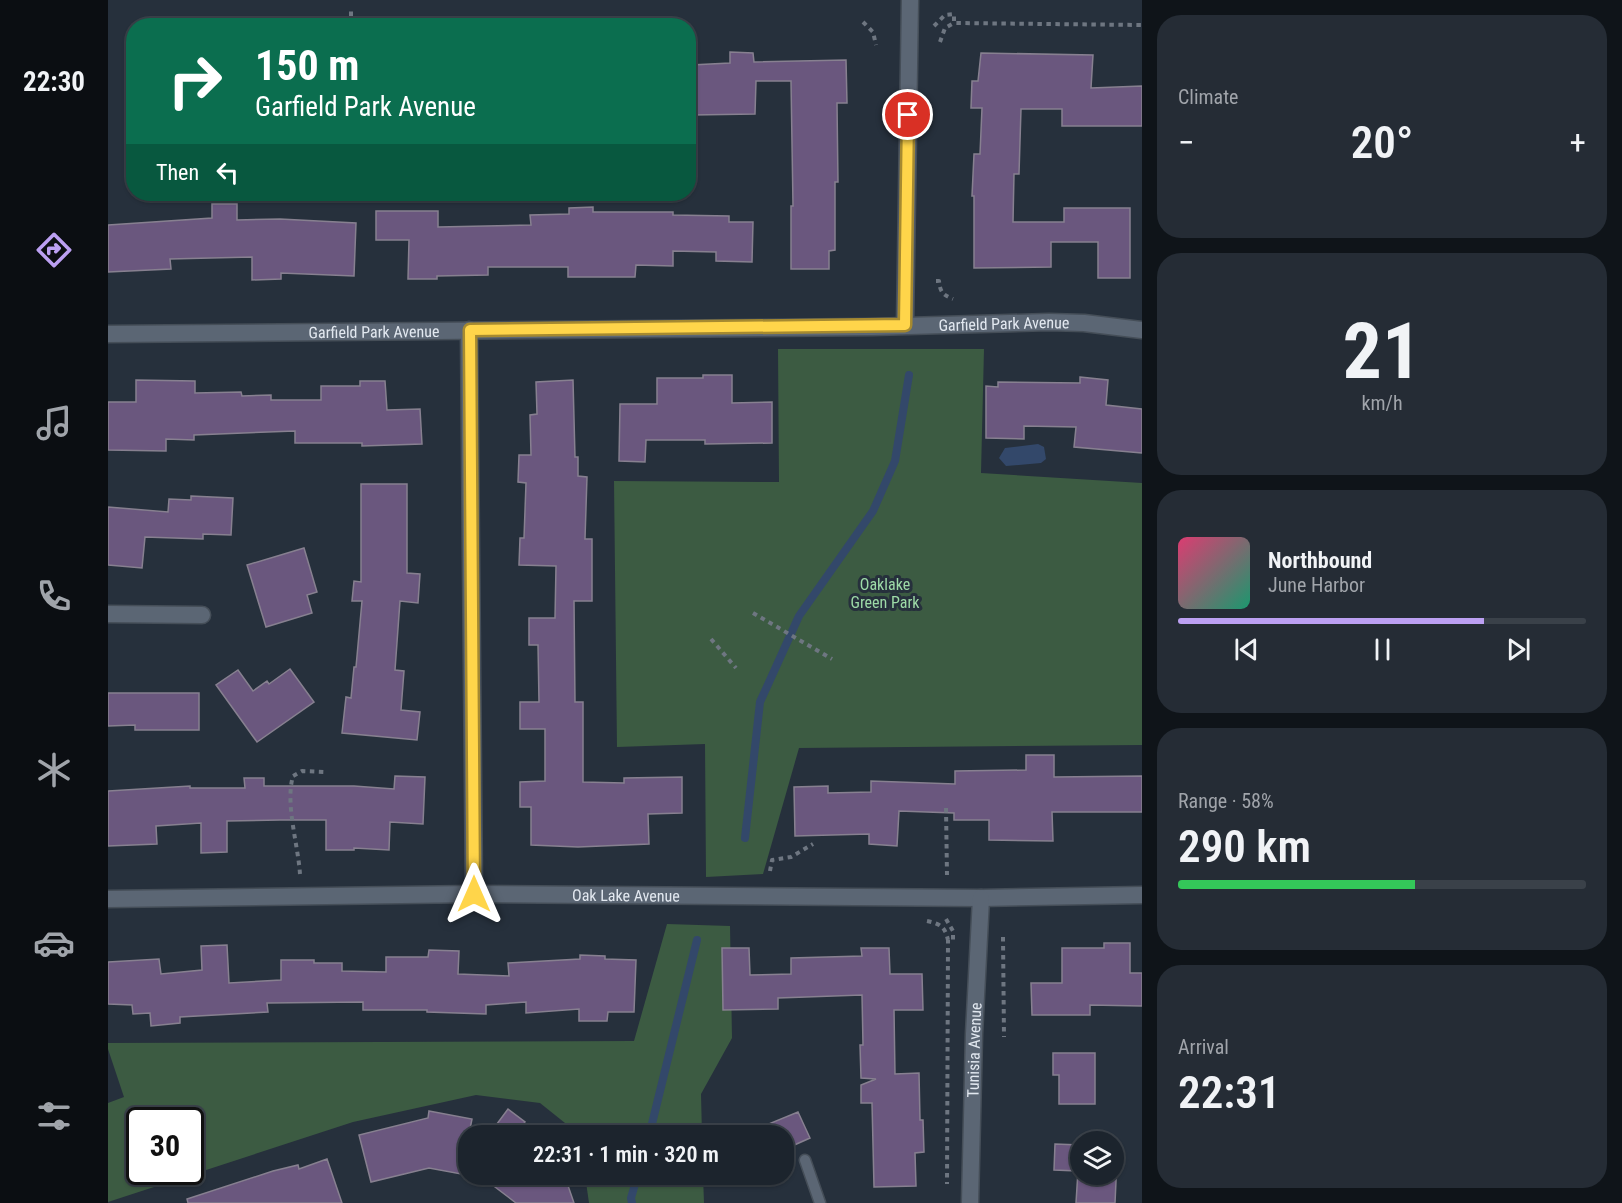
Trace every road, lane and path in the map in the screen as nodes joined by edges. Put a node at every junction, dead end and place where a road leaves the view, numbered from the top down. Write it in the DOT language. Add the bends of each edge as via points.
graph roads {
  1 [pos="910,0"];
  2 [pos="351,7"];
  3 [pos="351,16"];
  4 [pos="863,22"];
  5 [pos="954,23"];
  6 [pos="934,26"];
  7 [pos="1142,26"];
  8 [pos="940,42"];
  9 [pos="876,45"];
  10 [pos="936,281"];
  11 [pos="953,299"];
  12 [pos="905,325"];
  13 [pos="470,330"];
  14 [pos="1142,330"];
  15 [pos="108,334"];
  16 [pos="108,614"];
  17 [pos="753,614"];
  18 [pos="202,615"];
  19 [pos="711,639"];
  20 [pos="832,659"];
  21 [pos="736,668"];
  22 [pos="325,772"];
  23 [pos="946,808"];
  24 [pos="813,844"];
  25 [pos="770,872"];
  26 [pos="300,874"];
  27 [pos="947,875"];
  28 [pos="474,894"];
  29 [pos="1142,895"];
  30 [pos="981,898"];
  31 [pos="108,899"];
  32 [pos="946,919"];
  33 [pos="927,921"];
  34 [pos="1003,937"];
  35 [pos="948,940"];
  36 [pos="1004,1037"];
  37 [pos="805,1161"];
  38 [pos="947,1192"];
  39 [pos="820,1203"];
  40 [pos="970,1203"];
  1 -- 12 [label="street"];
  2 -- 3 [label="path"];
  4 -- 9 [label="path" via="873,32"];
  5 -- 6 [label="path" via="954,14 945,15"];
  5 -- 7 [label="path"];
  5 -- 8 [label="path" via="945,28"];
  10 -- 11 [label="path" via="945,296"];
  12 -- 13 [label="street, Garfield Park Avenue"];
  12 -- 14 [label="street, Garfield Park Avenue" via="1049,322"];
  13 -- 15 [label="street, Garfield Park Avenue"];
  13 -- 28 [label="street"];
  16 -- 18 [label="street"];
  17 -- 20 [label="path"];
  19 -- 21 [label="path"];
  22 -- 26 [label="path" via="302,771 293,776 291,784"];
  23 -- 27 [label="path"];
  24 -- 25 [label="path" via="791,857 772,860"];
  28 -- 30 [label="street, Oak Lake Avenue"];
  28 -- 31 [label="street, Oak Lake Avenue"];
  29 -- 30 [label="street, Oak Lake Avenue"];
  30 -- 40 [label="street, Tunisia Avenue"];
  32 -- 35 [label="path" via="953,931 953,940"];
  33 -- 35 [label="path" via="945,928"];
  34 -- 36 [label="path"];
  35 -- 38 [label="path"];
  37 -- 39 [label="lane"];
}
